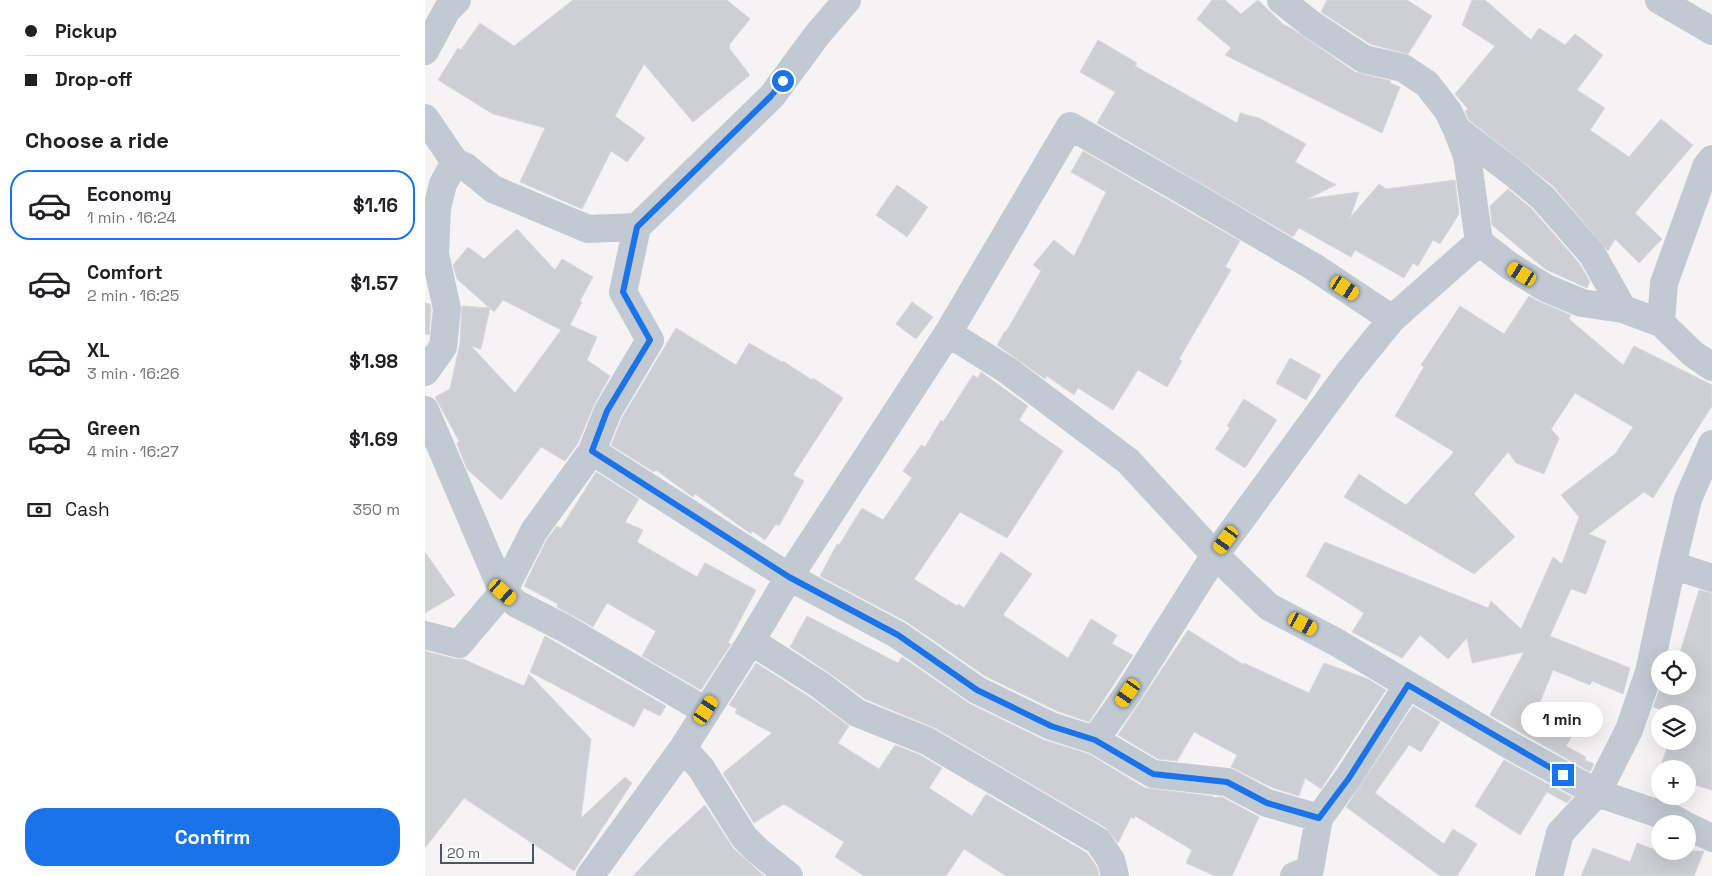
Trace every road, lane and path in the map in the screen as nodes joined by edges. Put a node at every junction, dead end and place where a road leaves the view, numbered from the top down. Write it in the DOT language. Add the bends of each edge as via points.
graph roads {
  1 [pos="457,0"];
  2 [pos="847,0"];
  3 [pos="1281,0"];
  4 [pos="1659,0"];
  5 [pos="1712,31"];
  6 [pos="425,50"];
  7 [pos="425,118"];
  8 [pos="1457,130"];
  9 [pos="1712,159"];
  10 [pos="455,162"];
  11 [pos="637,227"];
  12 [pos="1479,242"];
  13 [pos="1623,309"];
  14 [pos="1392,319"];
  15 [pos="1661,323"];
  16 [pos="948,333"];
  17 [pos="1712,367"];
  18 [pos="425,372"];
  19 [pos="425,410"];
  20 [pos="1712,444"];
  21 [pos="592,451"];
  22 [pos="1215,555"];
  23 [pos="1672,565"];
  24 [pos="789,577"];
  25 [pos="1712,578"];
  26 [pos="503,592"];
  27 [pos="425,635"];
  28 [pos="751,641"];
  29 [pos="1408,685"];
  30 [pos="706,710"];
  31 [pos="1095,740"];
  32 [pos="683,748"];
  33 [pos="1597,794"];
  34 [pos="1662,815"];
  35 [pos="1319,818"];
  36 [pos="1696,830"];
  37 [pos="1712,838"];
  38 [pos="590,876"];
  39 [pos="789,876"];
  40 [pos="1115,876"];
  41 [pos="1294,876"];
  42 [pos="1549,876"];
  1 -- 6 [label="street" via="447,10"];
  2 -- 11 [label="street" via="771,96"];
  3 -- 8 [label="street" via="1364,59 1403,68 1427,84 1448,111"];
  4 -- 5 [label="street"];
  7 -- 10 [label="street"];
  8 -- 12 [label="street" via="1467,156"];
  8 -- 13 [label="street" via="1543,198 1591,254"];
  9 -- 15 [label="street" via="1706,167 1664,283"];
  10 -- 11 [label="street" via="493,189 588,228"];
  10 -- 18 [label="street" via="443,184 437,208 435,254 447,309 443,347"];
  11 -- 21 [label="street" via="623,292 650,340 607,411"];
  12 -- 13 [label="street" via="1546,288 1581,303"];
  12 -- 14 [label="street"];
  13 -- 15 [label="street"];
  14 -- 16 [label="street" via="1188,192 1070,126"];
  14 -- 22 [label="street" via="1349,372"];
  15 -- 17 [label="street" via="1693,354"];
  16 -- 22 [label="street" via="1007,370 1128,462"];
  16 -- 24 [label="street"];
  19 -- 26 [label="street"];
  20 -- 23 [label="street" via="1688,500"];
  21 -- 24 [label="street"];
  21 -- 26 [label="street" via="534,531"];
  22 -- 29 [label="street" via="1269,607"];
  22 -- 31 [label="street"];
  23 -- 25 [label="street"];
  23 -- 33 [label="street" via="1649,672 1629,730"];
  24 -- 28 [label="street"];
  24 -- 31 [label="street" via="898,635 977,690 1051,726"];
  26 -- 27 [label="street" via="459,644"];
  26 -- 30 [label="street" via="517,604"];
  28 -- 30 [label="street"];
  28 -- 40 [label="street" via="857,713 927,741 1098,841 1111,860"];
  29 -- 33 [label="street"];
  29 -- 35 [label="street" via="1349,778"];
  30 -- 32 [label="street"];
  31 -- 35 [label="street" via="1153,774 1227,782 1267,803"];
  32 -- 38 [label="street"];
  32 -- 39 [label="street" via="701,768 744,838"];
  33 -- 34 [label="street"];
  33 -- 42 [label="street" via="1560,833"];
  35 -- 41 [label="street" via="1310,869"];
  36 -- 37 [label="street"];
}
